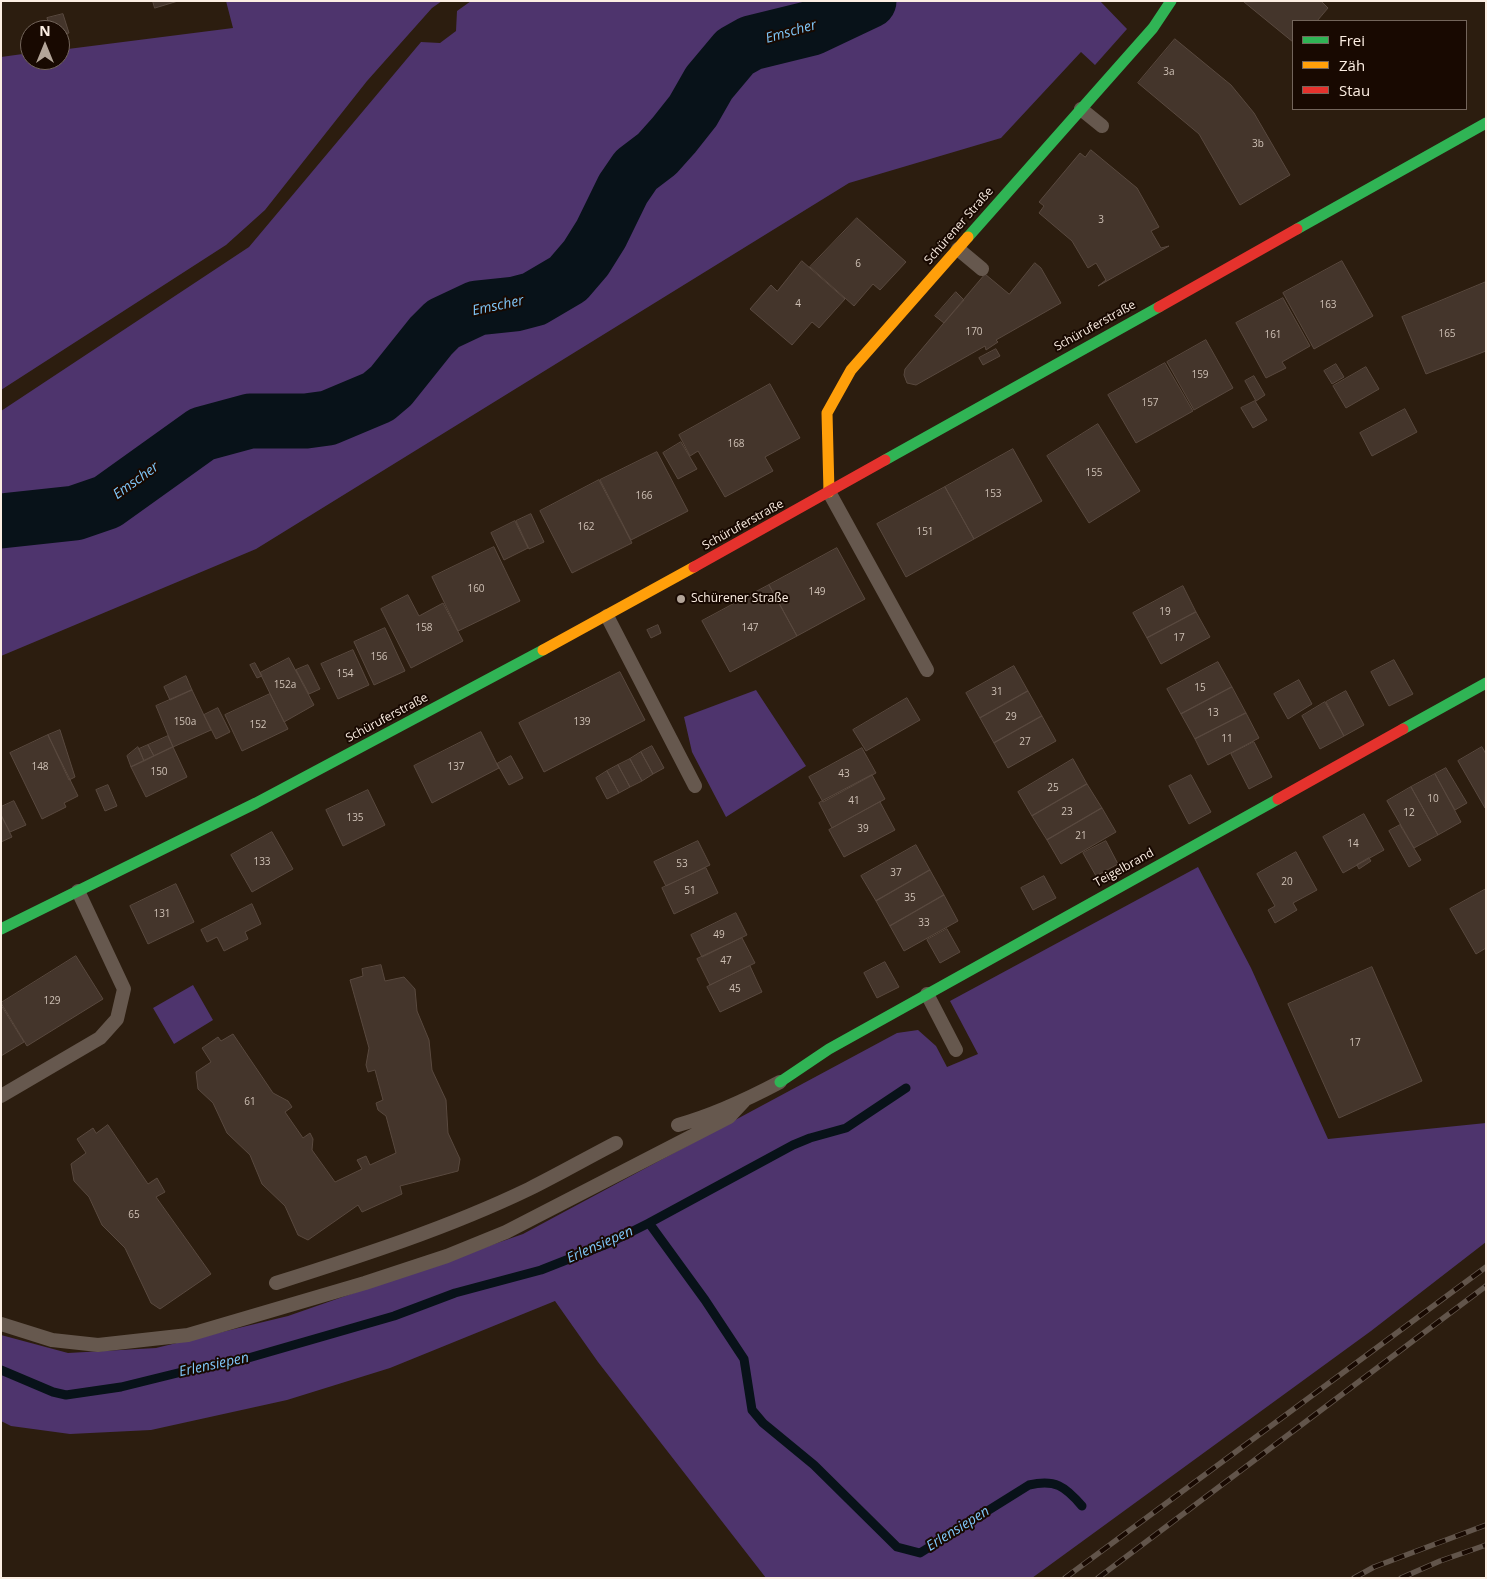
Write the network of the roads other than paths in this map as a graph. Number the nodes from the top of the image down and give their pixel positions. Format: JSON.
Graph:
{"nodes":[{"id":1,"x":1171,"y":1,"type":"edge"},
{"id":2,"x":1081,"y":109,"type":"junction"},
{"id":3,"x":1486,"y":123,"type":"edge"},
{"id":4,"x":1102,"y":126,"type":"dead end"},
{"id":5,"x":958,"y":248,"type":"junction"},
{"id":6,"x":982,"y":269,"type":"dead end"},
{"id":7,"x":829,"y":492,"type":"junction"},
{"id":8,"x":607,"y":616,"type":"junction"},
{"id":9,"x":927,"y":670,"type":"dead end"},
{"id":10,"x":1486,"y":683,"type":"edge"},
{"id":11,"x":695,"y":786,"type":"dead end"},
{"id":12,"x":78,"y":891,"type":"junction"},
{"id":13,"x":1,"y":929,"type":"edge"},
{"id":14,"x":927,"y":994,"type":"junction"},
{"id":15,"x":956,"y":1050,"type":"dead end"},
{"id":16,"x":780,"y":1082,"type":"joint"},
{"id":17,"x":1,"y":1096,"type":"edge"},
{"id":18,"x":744,"y":1101,"type":"junction"},
{"id":19,"x":678,"y":1126,"type":"dead end"},
{"id":20,"x":616,"y":1143,"type":"dead end"},
{"id":21,"x":276,"y":1282,"type":"dead end"},
{"id":22,"x":1,"y":1324,"type":"edge"}],
"edges":[{"from":1,"to":2,"type":"main road","name":"Schürener Straße"},
{"from":2,"to":4,"type":"lane"},
{"from":2,"to":5,"type":"main road","name":"Schürener Straße"},
{"from":3,"to":7,"type":"main road","name":"Schüruferstraße"},
{"from":5,"to":6,"type":"lane"},
{"from":5,"to":7,"type":"main road","name":"Schürener Straße"},
{"from":7,"to":8,"type":"main road","name":"Schüruferstraße"},
{"from":7,"to":9,"type":"lane"},
{"from":8,"to":11,"type":"lane"},
{"from":8,"to":12,"type":"main road","name":"Schüruferstraße"},
{"from":10,"to":14,"type":"main road","name":"Teigelbrand"},
{"from":12,"to":13,"type":"main road","name":"Schüruferstraße"},
{"from":12,"to":17,"type":"lane"},
{"from":14,"to":15,"type":"lane"},
{"from":14,"to":16,"type":"main road","name":"Teigelbrand"},
{"from":16,"to":18,"type":"lane"},
{"from":18,"to":19,"type":"lane"},
{"from":18,"to":22,"type":"lane"},
{"from":20,"to":21,"type":"lane"}]}
